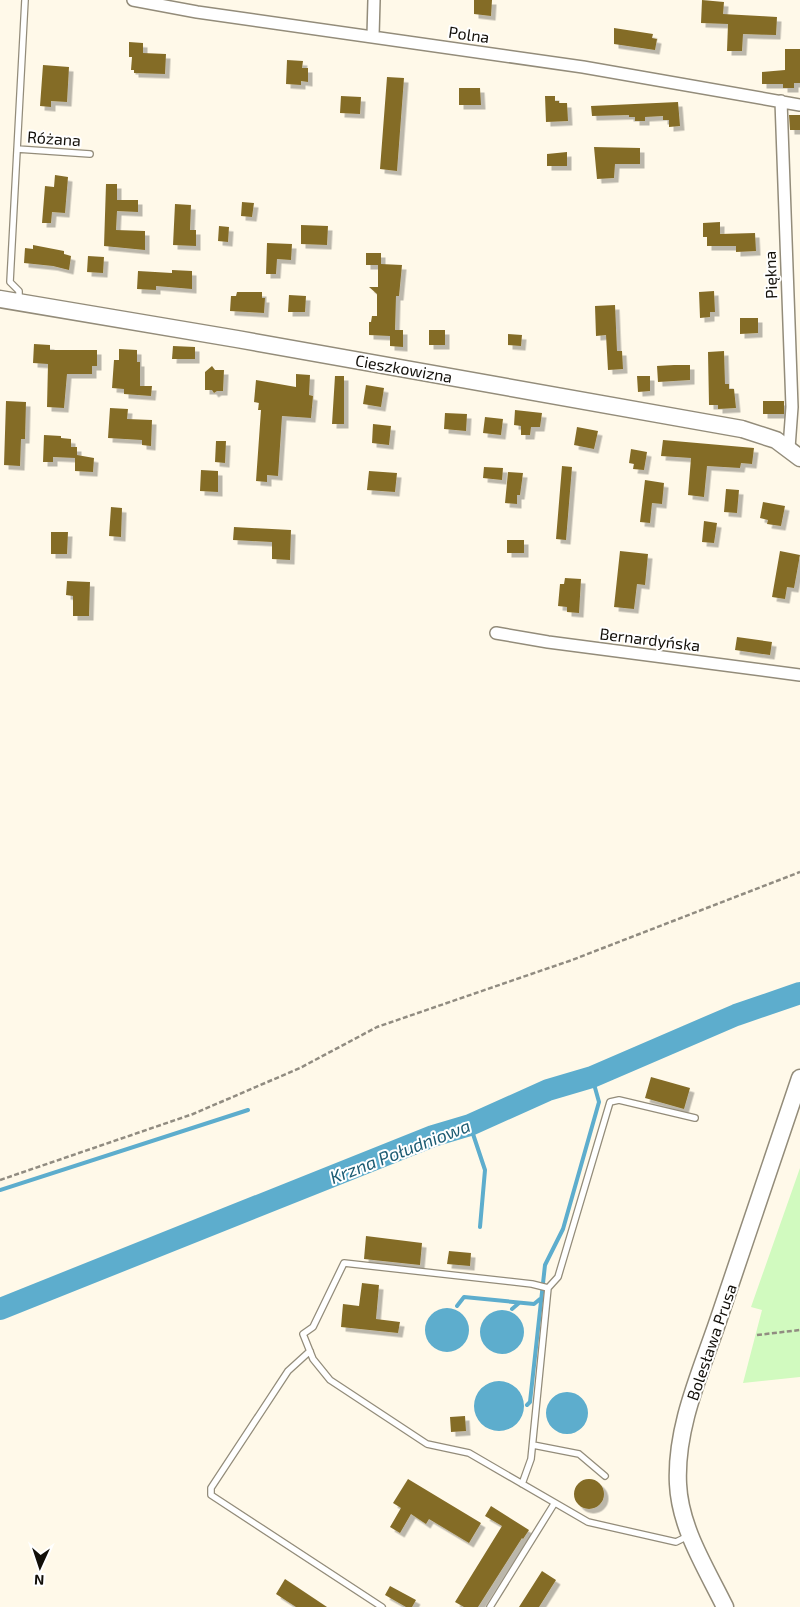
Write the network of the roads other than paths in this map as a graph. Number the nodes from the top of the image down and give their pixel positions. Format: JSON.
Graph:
{"nodes":[{"id":1,"x":25,"y":0,"type":"edge"},
{"id":2,"x":133,"y":0,"type":"edge"},
{"id":3,"x":374,"y":0,"type":"edge"},
{"id":4,"x":373,"y":36,"type":"junction"},
{"id":5,"x":781,"y":101,"type":"junction"},
{"id":6,"x":800,"y":105,"type":"edge"},
{"id":7,"x":17,"y":149,"type":"junction"},
{"id":8,"x":90,"y":154,"type":"dead end"},
{"id":9,"x":0,"y":299,"type":"edge"},
{"id":10,"x":19,"y":302,"type":"junction"},
{"id":11,"x":794,"y":453,"type":"edge"},
{"id":12,"x":496,"y":633,"type":"dead end"},
{"id":13,"x":800,"y":675,"type":"edge"},
{"id":14,"x":800,"y":1078,"type":"edge"},
{"id":15,"x":695,"y":1118,"type":"dead end"},
{"id":16,"x":548,"y":1288,"type":"junction"},
{"id":17,"x":310,"y":1351,"type":"junction"},
{"id":18,"x":533,"y":1445,"type":"junction"},
{"id":19,"x":605,"y":1476,"type":"dead end"},
{"id":20,"x":522,"y":1484,"type":"junction"},
{"id":21,"x":554,"y":1504,"type":"junction"},
{"id":22,"x":690,"y":1535,"type":"junction"},
{"id":23,"x":382,"y":1607,"type":"edge"},
{"id":24,"x":490,"y":1607,"type":"edge"},
{"id":25,"x":726,"y":1607,"type":"edge"}],
"edges":[{"from":1,"to":7,"type":"lane","name":"Różana"},
{"from":2,"to":4,"type":"street","name":"Polna"},
{"from":3,"to":4,"type":"street"},
{"from":4,"to":5,"type":"street","name":"Polna"},
{"from":5,"to":6,"type":"street","name":"Polna"},
{"from":5,"to":11,"type":"street","name":"Piękna"},
{"from":7,"to":8,"type":"lane","name":"Różana"},
{"from":7,"to":10,"type":"lane","name":"Różana"},
{"from":9,"to":10,"type":"street","name":"Cieszkowizna"},
{"from":10,"to":11,"type":"street","name":"Cieszkowizna"},
{"from":12,"to":13,"type":"street","name":"Bernardyńska"},
{"from":14,"to":22,"type":"street","name":"Bolesława Prusa"},
{"from":15,"to":16,"type":"lane"},
{"from":16,"to":17,"type":"lane"},
{"from":16,"to":18,"type":"lane"},
{"from":17,"to":20,"type":"lane"},
{"from":17,"to":23,"type":"lane"},
{"from":18,"to":19,"type":"lane"},
{"from":18,"to":20,"type":"lane"},
{"from":20,"to":21,"type":"lane"},
{"from":21,"to":22,"type":"lane"},
{"from":21,"to":24,"type":"lane"},
{"from":22,"to":25,"type":"street","name":"Bolesława Prusa"}]}
